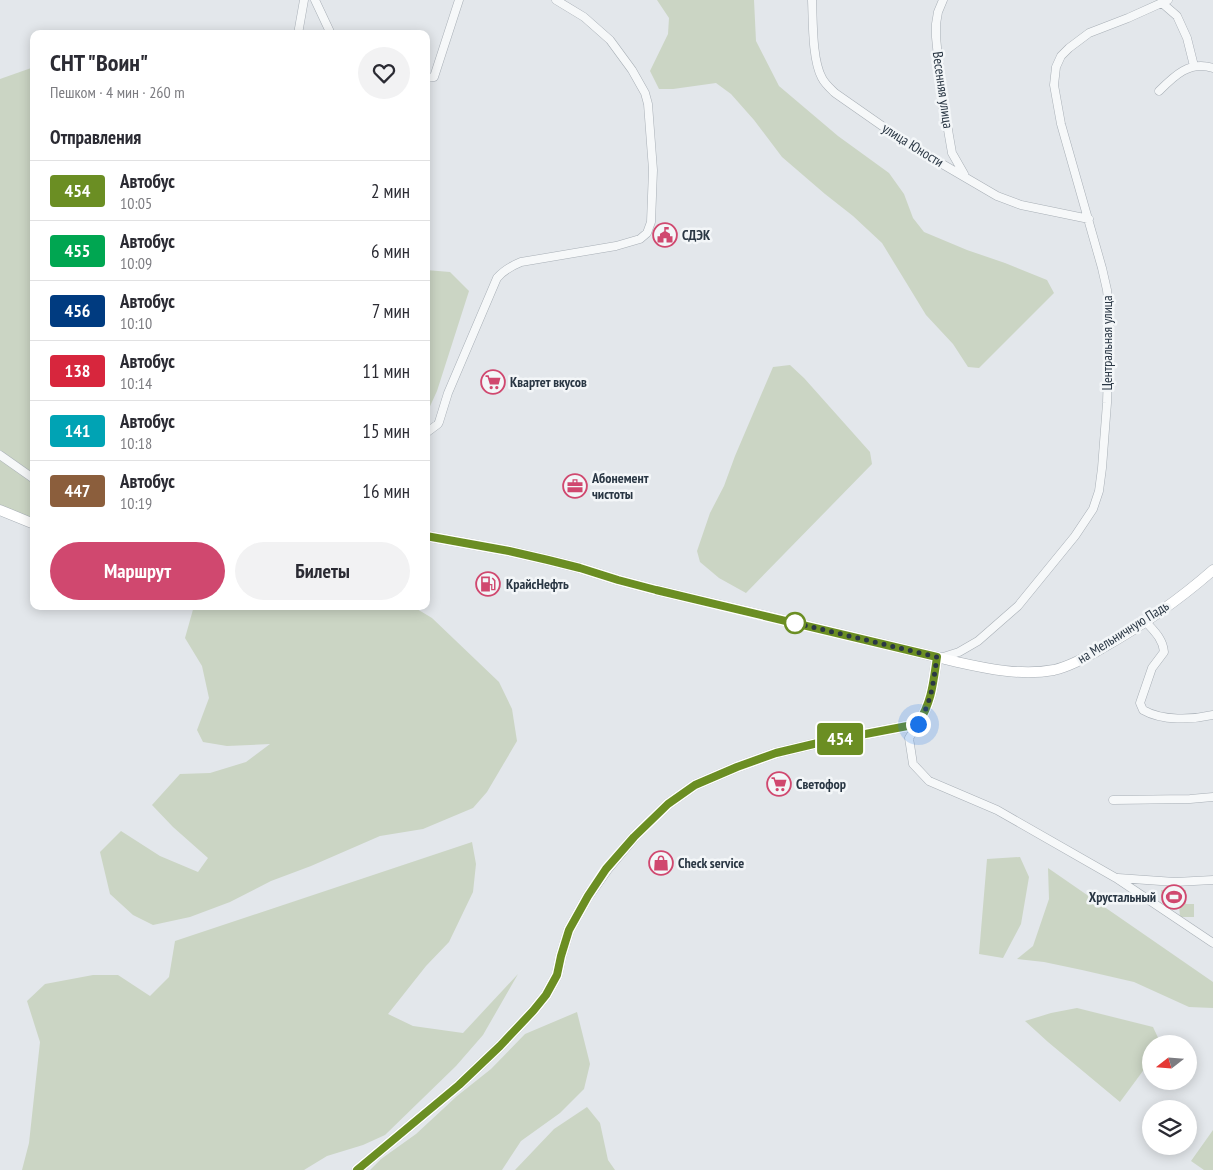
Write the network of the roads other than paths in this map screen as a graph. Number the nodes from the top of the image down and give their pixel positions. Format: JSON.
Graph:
{"nodes":[{"id":1,"x":304,"y":0,"type":"edge"},
{"id":2,"x":315,"y":0,"type":"edge"},
{"id":3,"x":459,"y":0,"type":"edge"},
{"id":4,"x":556,"y":0,"type":"edge"},
{"id":5,"x":812,"y":0,"type":"edge"},
{"id":6,"x":944,"y":0,"type":"edge"},
{"id":7,"x":1165,"y":1,"type":"edge"},
{"id":8,"x":299,"y":30,"type":"edge"},
{"id":9,"x":328,"y":30,"type":"edge"},
{"id":10,"x":1194,"y":66,"type":"junction"},
{"id":11,"x":1213,"y":68,"type":"edge"},
{"id":12,"x":430,"y":78,"type":"edge"},
{"id":13,"x":1159,"y":91,"type":"dead end"},
{"id":14,"x":966,"y":177,"type":"junction"},
{"id":15,"x":1089,"y":219,"type":"junction"},
{"id":16,"x":430,"y":430,"type":"edge"},
{"id":17,"x":0,"y":455,"type":"edge"},
{"id":18,"x":30,"y":476,"type":"edge"},
{"id":19,"x":0,"y":510,"type":"edge"},
{"id":20,"x":30,"y":522,"type":"edge"},
{"id":21,"x":430,"y":537,"type":"edge"},
{"id":22,"x":1213,"y":570,"type":"edge"},
{"id":23,"x":1146,"y":622,"type":"junction"},
{"id":24,"x":938,"y":658,"type":"junction"},
{"id":25,"x":1213,"y":715,"type":"edge"},
{"id":26,"x":918,"y":724,"type":"junction"},
{"id":27,"x":1213,"y":797,"type":"edge"},
{"id":28,"x":1113,"y":800,"type":"dead end"},
{"id":29,"x":1116,"y":878,"type":"junction"},
{"id":30,"x":1213,"y":880,"type":"edge"},
{"id":31,"x":1213,"y":942,"type":"edge"},
{"id":32,"x":357,"y":1170,"type":"edge"}],
"edges":[{"from":1,"to":8,"type":"street"},
{"from":2,"to":9,"type":"street"},
{"from":3,"to":12,"type":"street"},
{"from":4,"to":16,"type":"street"},
{"from":5,"to":14,"type":"street","name":"улица Юности"},
{"from":6,"to":14,"type":"street","name":"Весенняя улица"},
{"from":7,"to":10,"type":"street"},
{"from":7,"to":15,"type":"street","name":"Центральная улица"},
{"from":10,"to":11,"type":"street"},
{"from":10,"to":13,"type":"street"},
{"from":14,"to":15,"type":"street","name":"улица Юности"},
{"from":15,"to":24,"type":"street","name":"Центральная улица"},
{"from":17,"to":18,"type":"street"},
{"from":19,"to":20,"type":"street"},
{"from":21,"to":24,"type":"street","name":"на Мельничную Падь"},
{"from":22,"to":23,"type":"street","name":"на Мельничную Падь"},
{"from":23,"to":24,"type":"street","name":"на Мельничную Падь"},
{"from":23,"to":25,"type":"street"},
{"from":24,"to":26,"type":"street"},
{"from":26,"to":29,"type":"street"},
{"from":26,"to":32,"type":"street"},
{"from":27,"to":28,"type":"street"},
{"from":29,"to":30,"type":"street"},
{"from":29,"to":31,"type":"street"}]}
